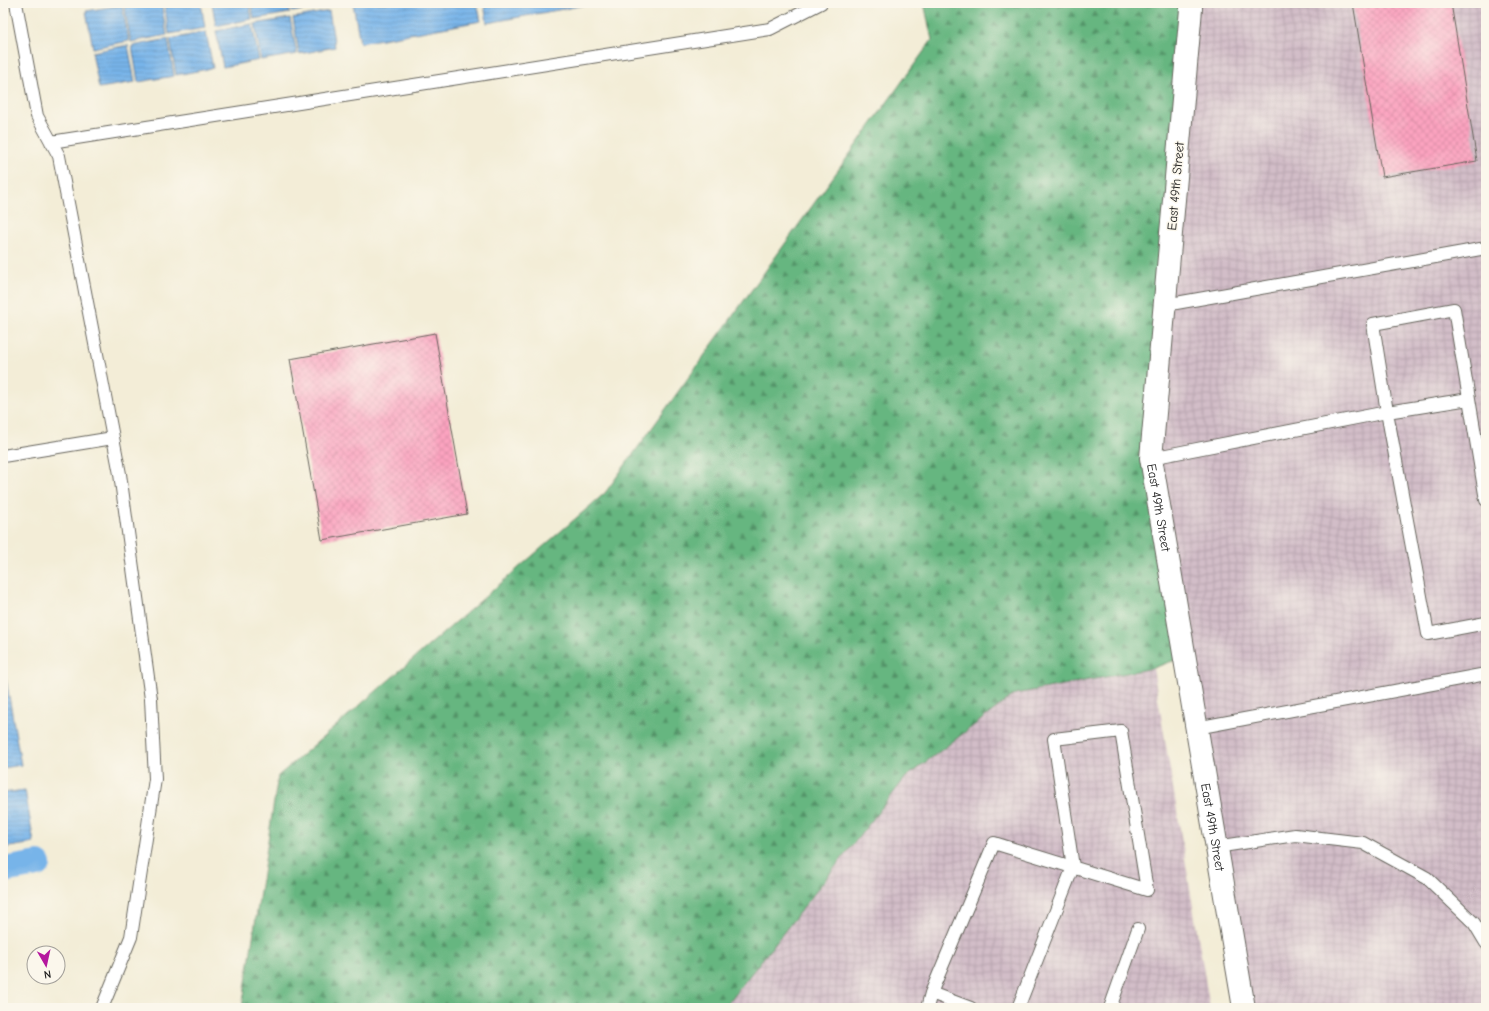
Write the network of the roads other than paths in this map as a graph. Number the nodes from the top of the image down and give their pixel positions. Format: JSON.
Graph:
{"nodes":[{"id":1,"x":16,"y":3,"type":"edge"},
{"id":2,"x":821,"y":3,"type":"edge"},
{"id":3,"x":1190,"y":3,"type":"edge"},
{"id":4,"x":51,"y":142,"type":"junction"},
{"id":5,"x":1486,"y":248,"type":"edge"},
{"id":6,"x":1165,"y":305,"type":"junction"},
{"id":7,"x":1469,"y":399,"type":"junction"},
{"id":8,"x":1388,"y":412,"type":"junction"},
{"id":9,"x":113,"y":438,"type":"junction"},
{"id":10,"x":3,"y":456,"type":"edge"},
{"id":11,"x":1151,"y":458,"type":"junction"},
{"id":12,"x":1486,"y":500,"type":"edge"},
{"id":13,"x":1486,"y":623,"type":"edge"},
{"id":14,"x":1486,"y":674,"type":"edge"},
{"id":15,"x":1196,"y":728,"type":"junction"},
{"id":16,"x":1216,"y":847,"type":"junction"},
{"id":17,"x":1073,"y":867,"type":"junction"},
{"id":18,"x":1138,"y":929,"type":"dead end"},
{"id":19,"x":1486,"y":944,"type":"edge"},
{"id":20,"x":931,"y":994,"type":"junction"},
{"id":21,"x":102,"y":1008,"type":"edge"},
{"id":22,"x":927,"y":1008,"type":"edge"},
{"id":23,"x":971,"y":1008,"type":"edge"},
{"id":24,"x":1018,"y":1008,"type":"edge"},
{"id":25,"x":1110,"y":1008,"type":"edge"},
{"id":26,"x":1244,"y":1008,"type":"edge"}],
"edges":[{"from":1,"to":4,"type":"lane"},
{"from":2,"to":4,"type":"lane"},
{"from":3,"to":6,"type":"street","name":"East 49th Street"},
{"from":4,"to":9,"type":"lane"},
{"from":5,"to":6,"type":"lane"},
{"from":6,"to":11,"type":"street","name":"East 49th Street"},
{"from":7,"to":8,"type":"lane"},
{"from":7,"to":8,"type":"lane"},
{"from":7,"to":12,"type":"lane"},
{"from":8,"to":11,"type":"lane"},
{"from":8,"to":13,"type":"lane"},
{"from":9,"to":10,"type":"lane"},
{"from":9,"to":21,"type":"lane"},
{"from":11,"to":15,"type":"street","name":"East 49th Street"},
{"from":14,"to":15,"type":"lane"},
{"from":15,"to":16,"type":"street","name":"East 49th Street"},
{"from":16,"to":19,"type":"lane"},
{"from":16,"to":26,"type":"street","name":"East 49th Street"},
{"from":17,"to":17,"type":"lane"},
{"from":17,"to":20,"type":"lane"},
{"from":17,"to":24,"type":"lane"},
{"from":18,"to":25,"type":"lane"},
{"from":20,"to":22,"type":"lane"},
{"from":20,"to":23,"type":"lane"}]}
